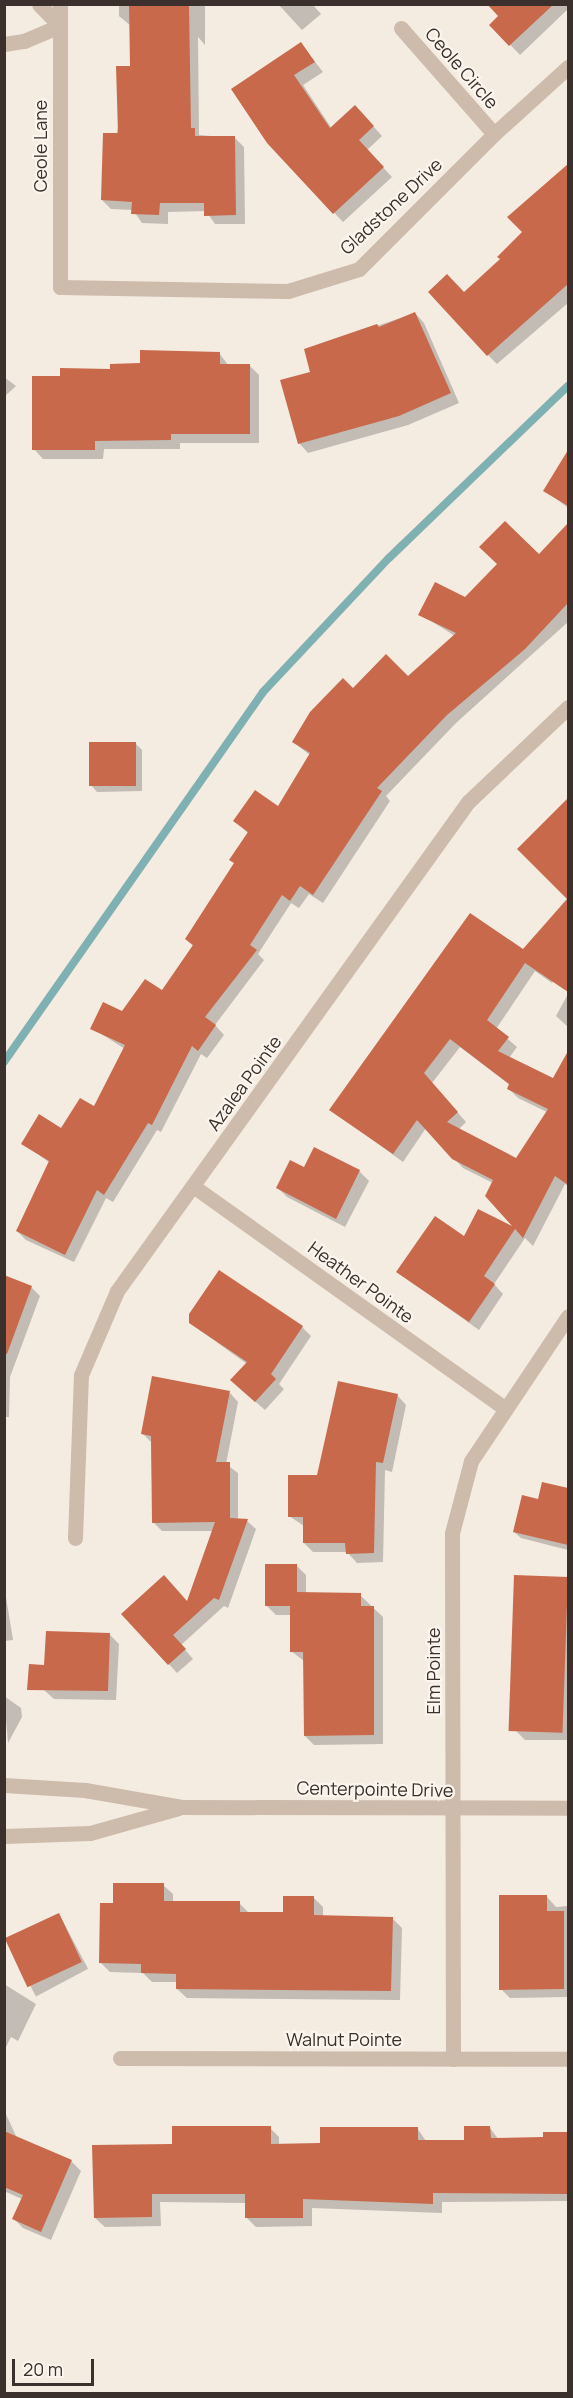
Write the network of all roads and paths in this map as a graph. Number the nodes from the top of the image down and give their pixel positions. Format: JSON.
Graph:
{"nodes":[{"id":1,"x":39,"y":4,"type":"edge"},
{"id":2,"x":60,"y":4,"type":"edge"},
{"id":3,"x":60,"y":26,"type":"junction"},
{"id":4,"x":401,"y":28,"type":"dead end"},
{"id":5,"x":4,"y":44,"type":"edge"},
{"id":6,"x":568,"y":68,"type":"edge"},
{"id":7,"x":494,"y":134,"type":"junction"},
{"id":8,"x":60,"y":287,"type":"joint"},
{"id":9,"x":568,"y":707,"type":"edge"},
{"id":10,"x":193,"y":1186,"type":"junction"},
{"id":11,"x":568,"y":1316,"type":"edge"},
{"id":12,"x":506,"y":1409,"type":"junction"},
{"id":13,"x":75,"y":1538,"type":"dead end"},
{"id":14,"x":4,"y":1785,"type":"edge"},
{"id":15,"x":182,"y":1807,"type":"junction"},
{"id":16,"x":568,"y":1808,"type":"edge"},
{"id":17,"x":453,"y":1810,"type":"junction"},
{"id":18,"x":4,"y":1836,"type":"edge"},
{"id":19,"x":120,"y":2058,"type":"dead end"},
{"id":20,"x":453,"y":2059,"type":"junction"},
{"id":21,"x":568,"y":2059,"type":"edge"}],
"edges":[{"from":1,"to":3,"type":"street"},
{"from":2,"to":3,"type":"street","name":"Ceole Lane"},
{"from":3,"to":5,"type":"street"},
{"from":3,"to":8,"type":"street","name":"Ceole Lane"},
{"from":4,"to":7,"type":"street","name":"Ceole Circle"},
{"from":6,"to":7,"type":"street","name":"Gladstone Drive"},
{"from":7,"to":8,"type":"street","name":"Gladstone Drive"},
{"from":9,"to":10,"type":"street","name":"Azalea Pointe"},
{"from":10,"to":12,"type":"street","name":"Heather Pointe"},
{"from":10,"to":13,"type":"street","name":"Azalea Pointe"},
{"from":11,"to":12,"type":"street","name":"Elm Pointe"},
{"from":12,"to":17,"type":"street","name":"Elm Pointe"},
{"from":14,"to":15,"type":"street","name":"Centerpointe Drive"},
{"from":15,"to":17,"type":"street","name":"Centerpointe Drive"},
{"from":15,"to":18,"type":"street","name":"Centerpointe Drive"},
{"from":16,"to":17,"type":"street","name":"Centerpointe Drive"},
{"from":17,"to":20,"type":"street","name":"Elm Pointe"},
{"from":19,"to":20,"type":"street","name":"Walnut Pointe"},
{"from":20,"to":21,"type":"street","name":"Walnut Pointe"}]}
